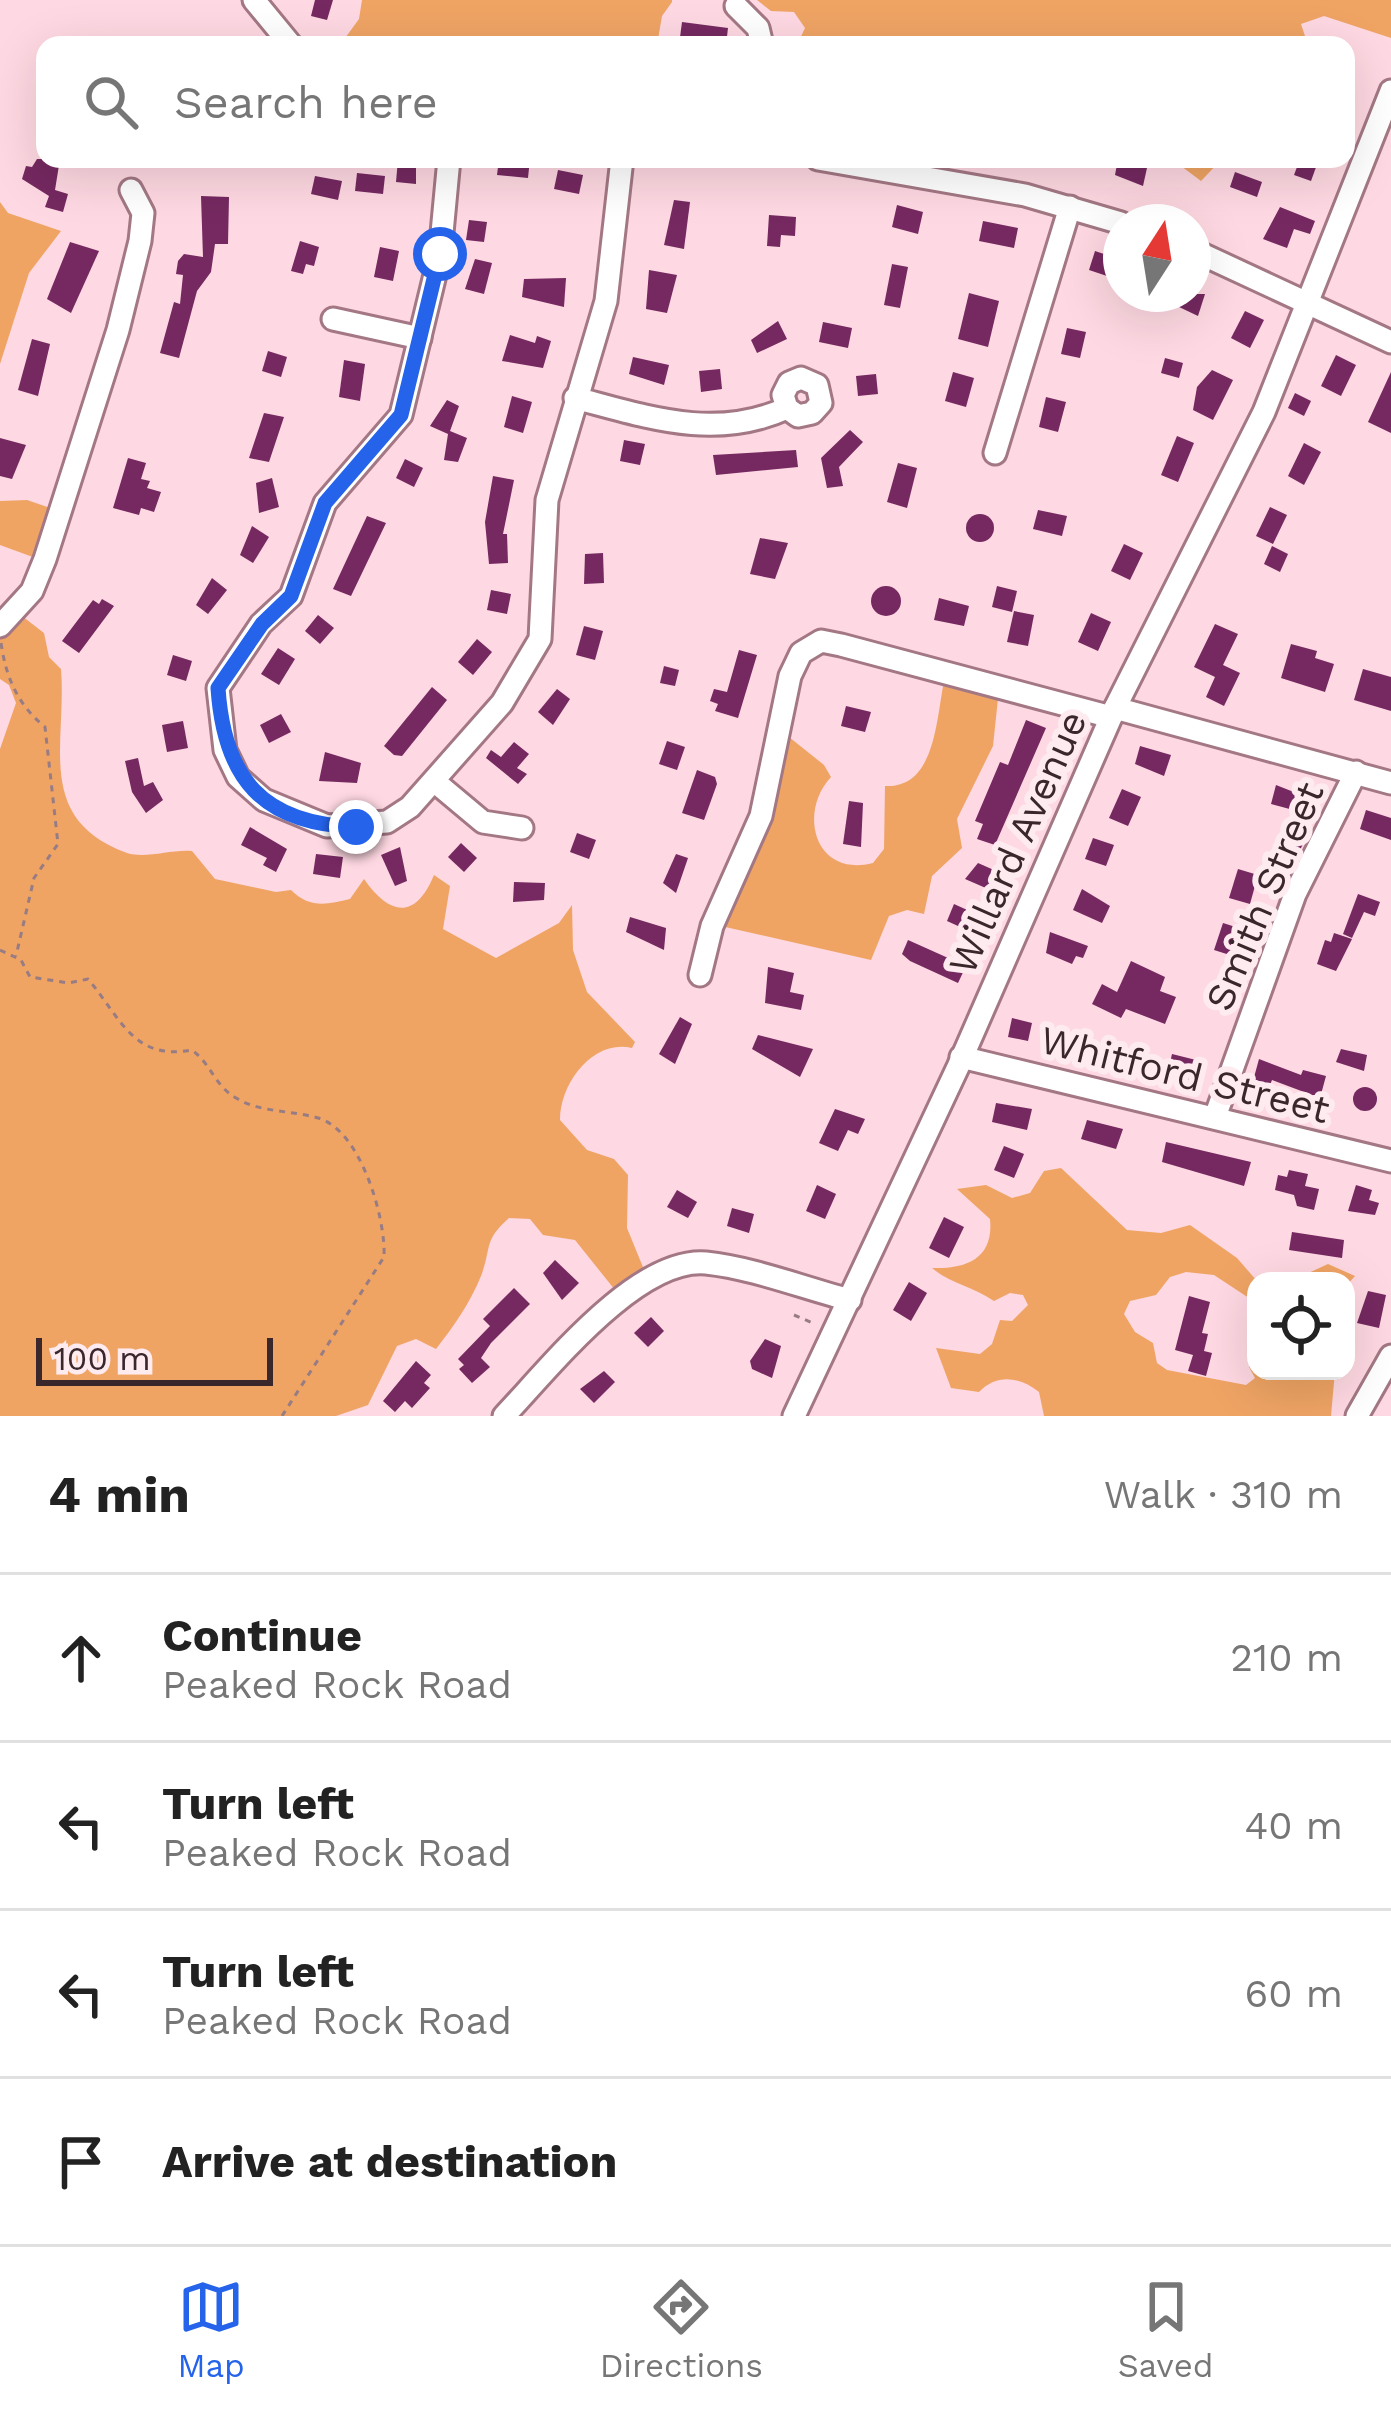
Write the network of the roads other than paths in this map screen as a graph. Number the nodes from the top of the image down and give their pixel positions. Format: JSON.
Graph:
{"nodes":[{"id":1,"x":254,"y":0,"type":"edge"},
{"id":2,"x":736,"y":6,"type":"dead end"},
{"id":3,"x":284,"y":36,"type":"edge"},
{"id":4,"x":760,"y":36,"type":"edge"},
{"id":5,"x":1391,"y":91,"type":"edge"},
{"id":6,"x":448,"y":168,"type":"edge"},
{"id":7,"x":621,"y":168,"type":"edge"},
{"id":8,"x":864,"y":168,"type":"edge"},
{"id":9,"x":131,"y":190,"type":"dead end"},
{"id":10,"x":1070,"y":208,"type":"junction"},
{"id":11,"x":1103,"y":218,"type":"edge"},
{"id":12,"x":1211,"y":258,"type":"edge"},
{"id":13,"x":1311,"y":300,"type":"junction"},
{"id":14,"x":333,"y":319,"type":"dead end"},
{"id":15,"x":420,"y":338,"type":"junction"},
{"id":16,"x":1391,"y":341,"type":"edge"},
{"id":17,"x":575,"y":398,"type":"junction"},
{"id":18,"x":787,"y":408,"type":"dead end"},
{"id":19,"x":995,"y":453,"type":"dead end"},
{"id":20,"x":0,"y":626,"type":"edge"},
{"id":21,"x":1113,"y":712,"type":"junction"},
{"id":22,"x":1356,"y":772,"type":"junction"},
{"id":23,"x":434,"y":781,"type":"junction"},
{"id":24,"x":1391,"y":783,"type":"edge"},
{"id":25,"x":522,"y":828,"type":"dead end"},
{"id":26,"x":700,"y":975,"type":"dead end"},
{"id":27,"x":961,"y":1057,"type":"junction"},
{"id":28,"x":1215,"y":1117,"type":"junction"},
{"id":29,"x":1391,"y":1161,"type":"edge"},
{"id":30,"x":850,"y":1300,"type":"junction"},
{"id":31,"x":1391,"y":1356,"type":"edge"},
{"id":32,"x":504,"y":1416,"type":"edge"},
{"id":33,"x":794,"y":1416,"type":"edge"},
{"id":34,"x":1357,"y":1416,"type":"edge"}],
"edges":[{"from":1,"to":3,"type":"street"},
{"from":2,"to":4,"type":"street"},
{"from":5,"to":13,"type":"street","name":"Willard Avenue"},
{"from":6,"to":15,"type":"street"},
{"from":7,"to":17,"type":"street"},
{"from":8,"to":10,"type":"street"},
{"from":9,"to":20,"type":"street"},
{"from":10,"to":11,"type":"street"},
{"from":10,"to":19,"type":"street"},
{"from":12,"to":13,"type":"street"},
{"from":13,"to":16,"type":"street"},
{"from":13,"to":21,"type":"street","name":"Willard Avenue"},
{"from":14,"to":15,"type":"street"},
{"from":15,"to":23,"type":"street"},
{"from":17,"to":18,"type":"street"},
{"from":17,"to":23,"type":"street"},
{"from":21,"to":22,"type":"street"},
{"from":21,"to":26,"type":"street"},
{"from":21,"to":27,"type":"street","name":"Willard Avenue"},
{"from":22,"to":24,"type":"street"},
{"from":22,"to":28,"type":"street","name":"Smith Street"},
{"from":23,"to":25,"type":"street"},
{"from":27,"to":28,"type":"street","name":"Whitford Street"},
{"from":27,"to":30,"type":"street","name":"Willard Avenue"},
{"from":28,"to":29,"type":"street","name":"Whitford Street"},
{"from":30,"to":32,"type":"street"},
{"from":30,"to":33,"type":"street","name":"Willard Avenue"},
{"from":31,"to":34,"type":"street"}]}
